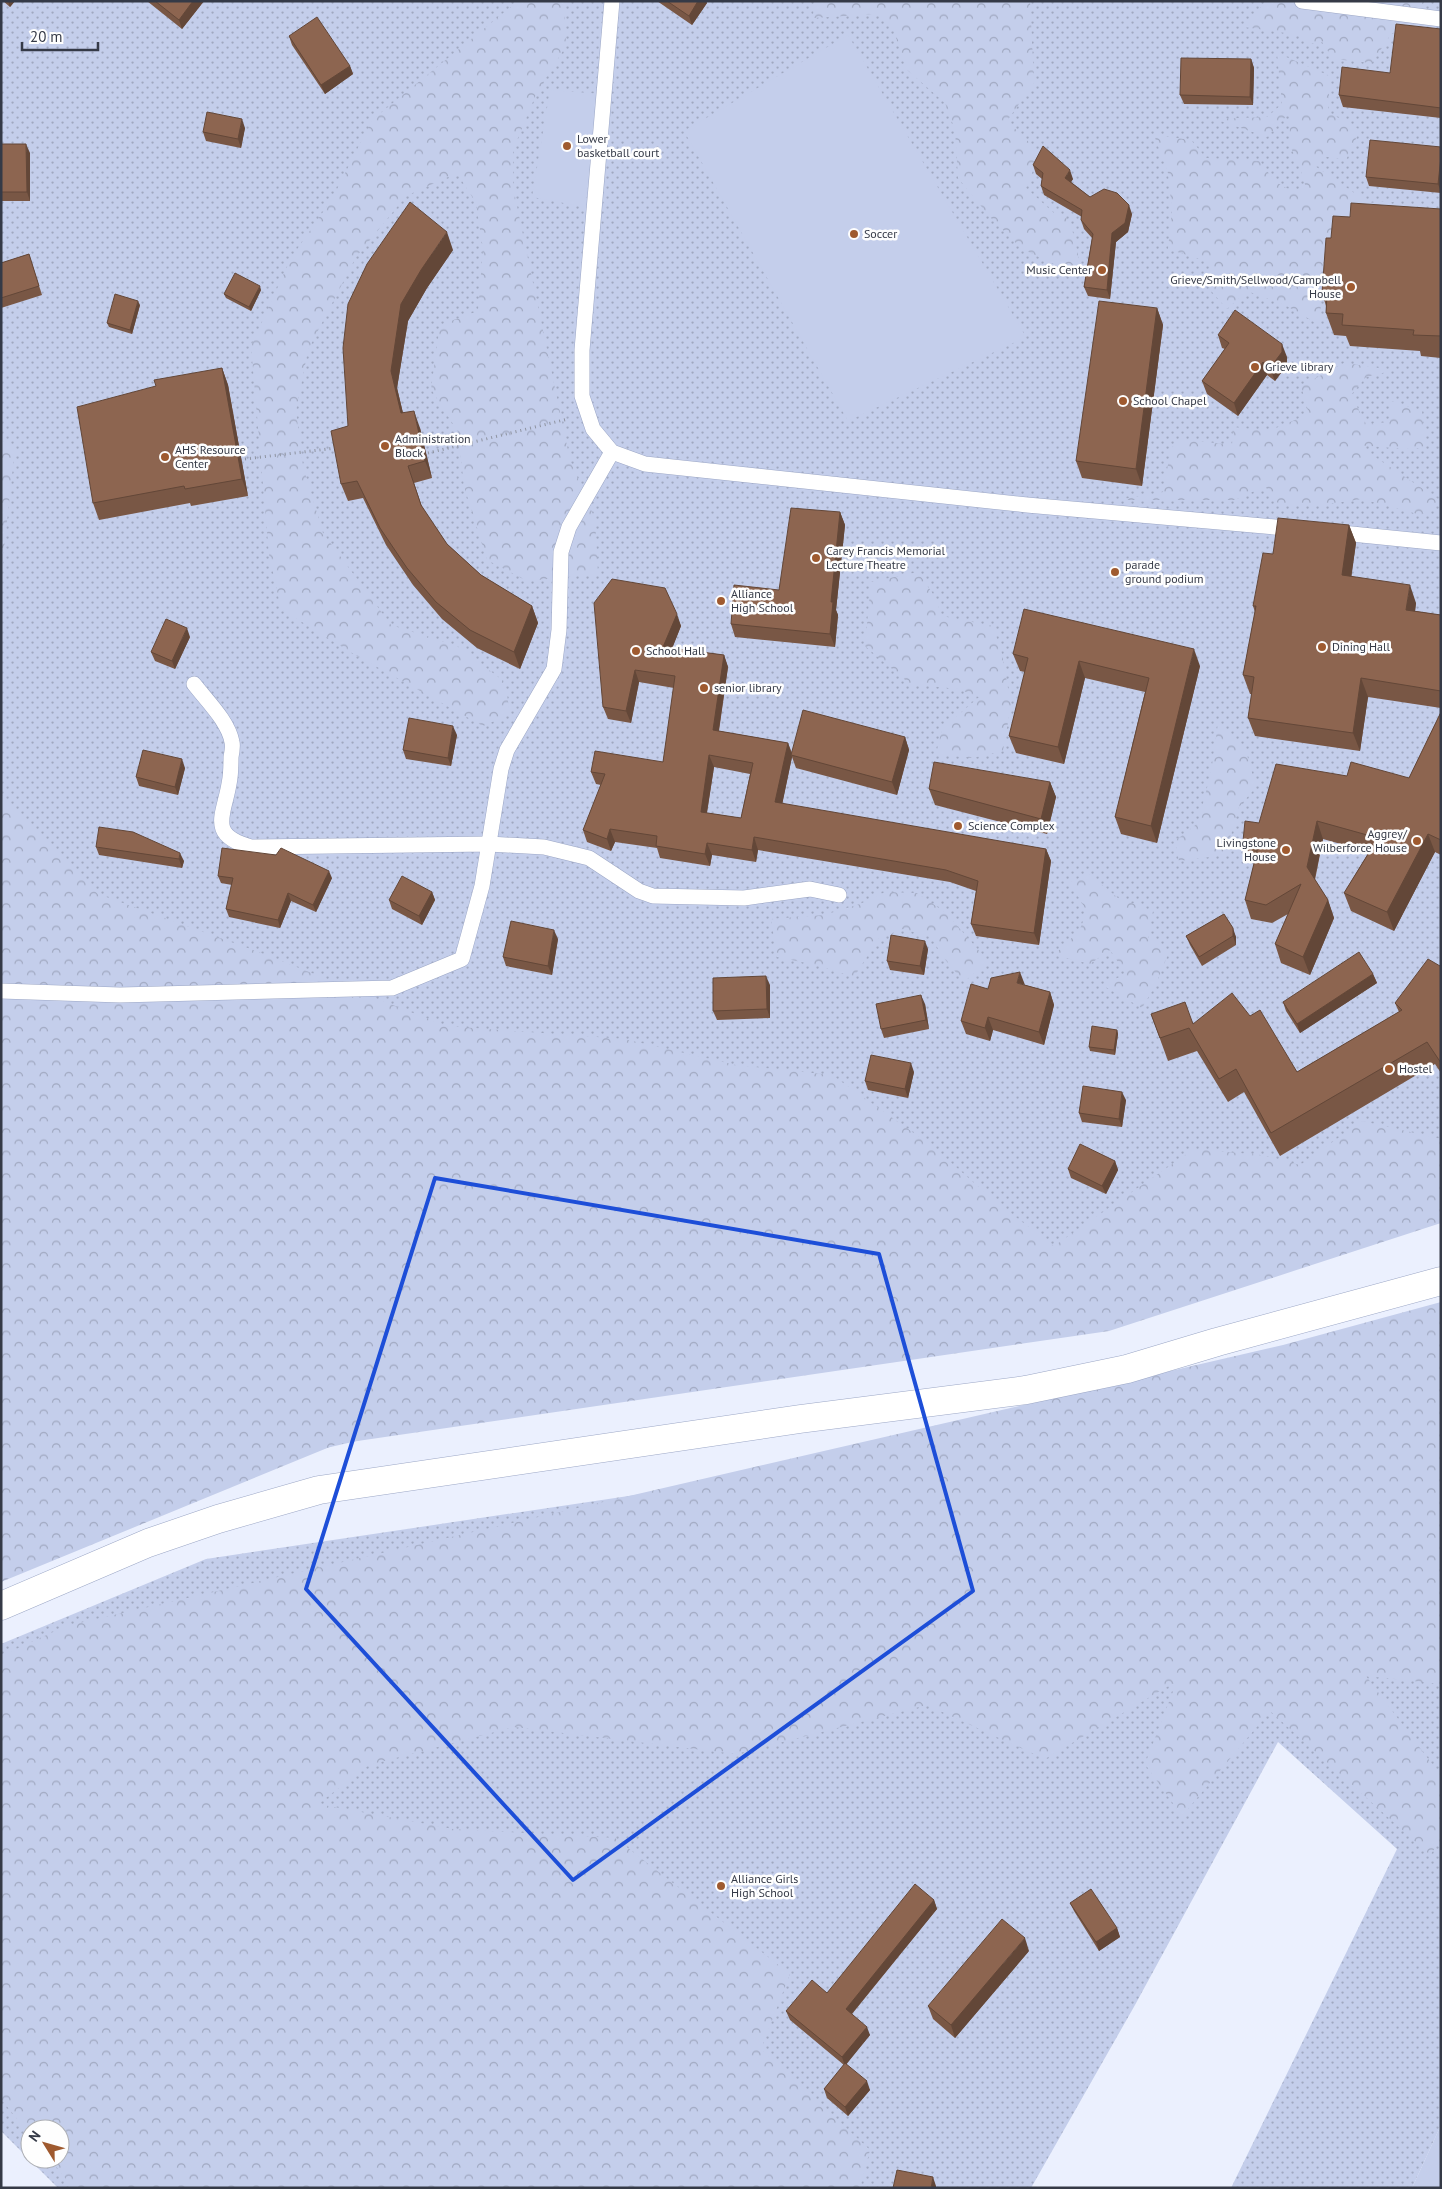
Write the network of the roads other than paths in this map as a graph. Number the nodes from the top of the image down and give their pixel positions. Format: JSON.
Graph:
{"nodes":[{"id":1,"x":612,"y":1,"type":"edge"},
{"id":2,"x":1302,"y":1,"type":"edge"},
{"id":3,"x":1441,"y":19,"type":"edge"},
{"id":4,"x":612,"y":452,"type":"junction"},
{"id":5,"x":1441,"y":544,"type":"edge"},
{"id":6,"x":194,"y":684,"type":"dead end"},
{"id":7,"x":489,"y":844,"type":"junction"},
{"id":8,"x":839,"y":895,"type":"dead end"},
{"id":9,"x":1,"y":990,"type":"edge"},
{"id":10,"x":1441,"y":1281,"type":"edge"},
{"id":11,"x":1,"y":1606,"type":"edge"}],
"edges":[{"from":1,"to":4,"type":"lane"},
{"from":2,"to":3,"type":"lane"},
{"from":4,"to":5,"type":"lane"},
{"from":4,"to":7,"type":"lane"},
{"from":6,"to":7,"type":"lane"},
{"from":7,"to":8,"type":"lane"},
{"from":7,"to":9,"type":"lane"},
{"from":10,"to":11,"type":"street"}]}
